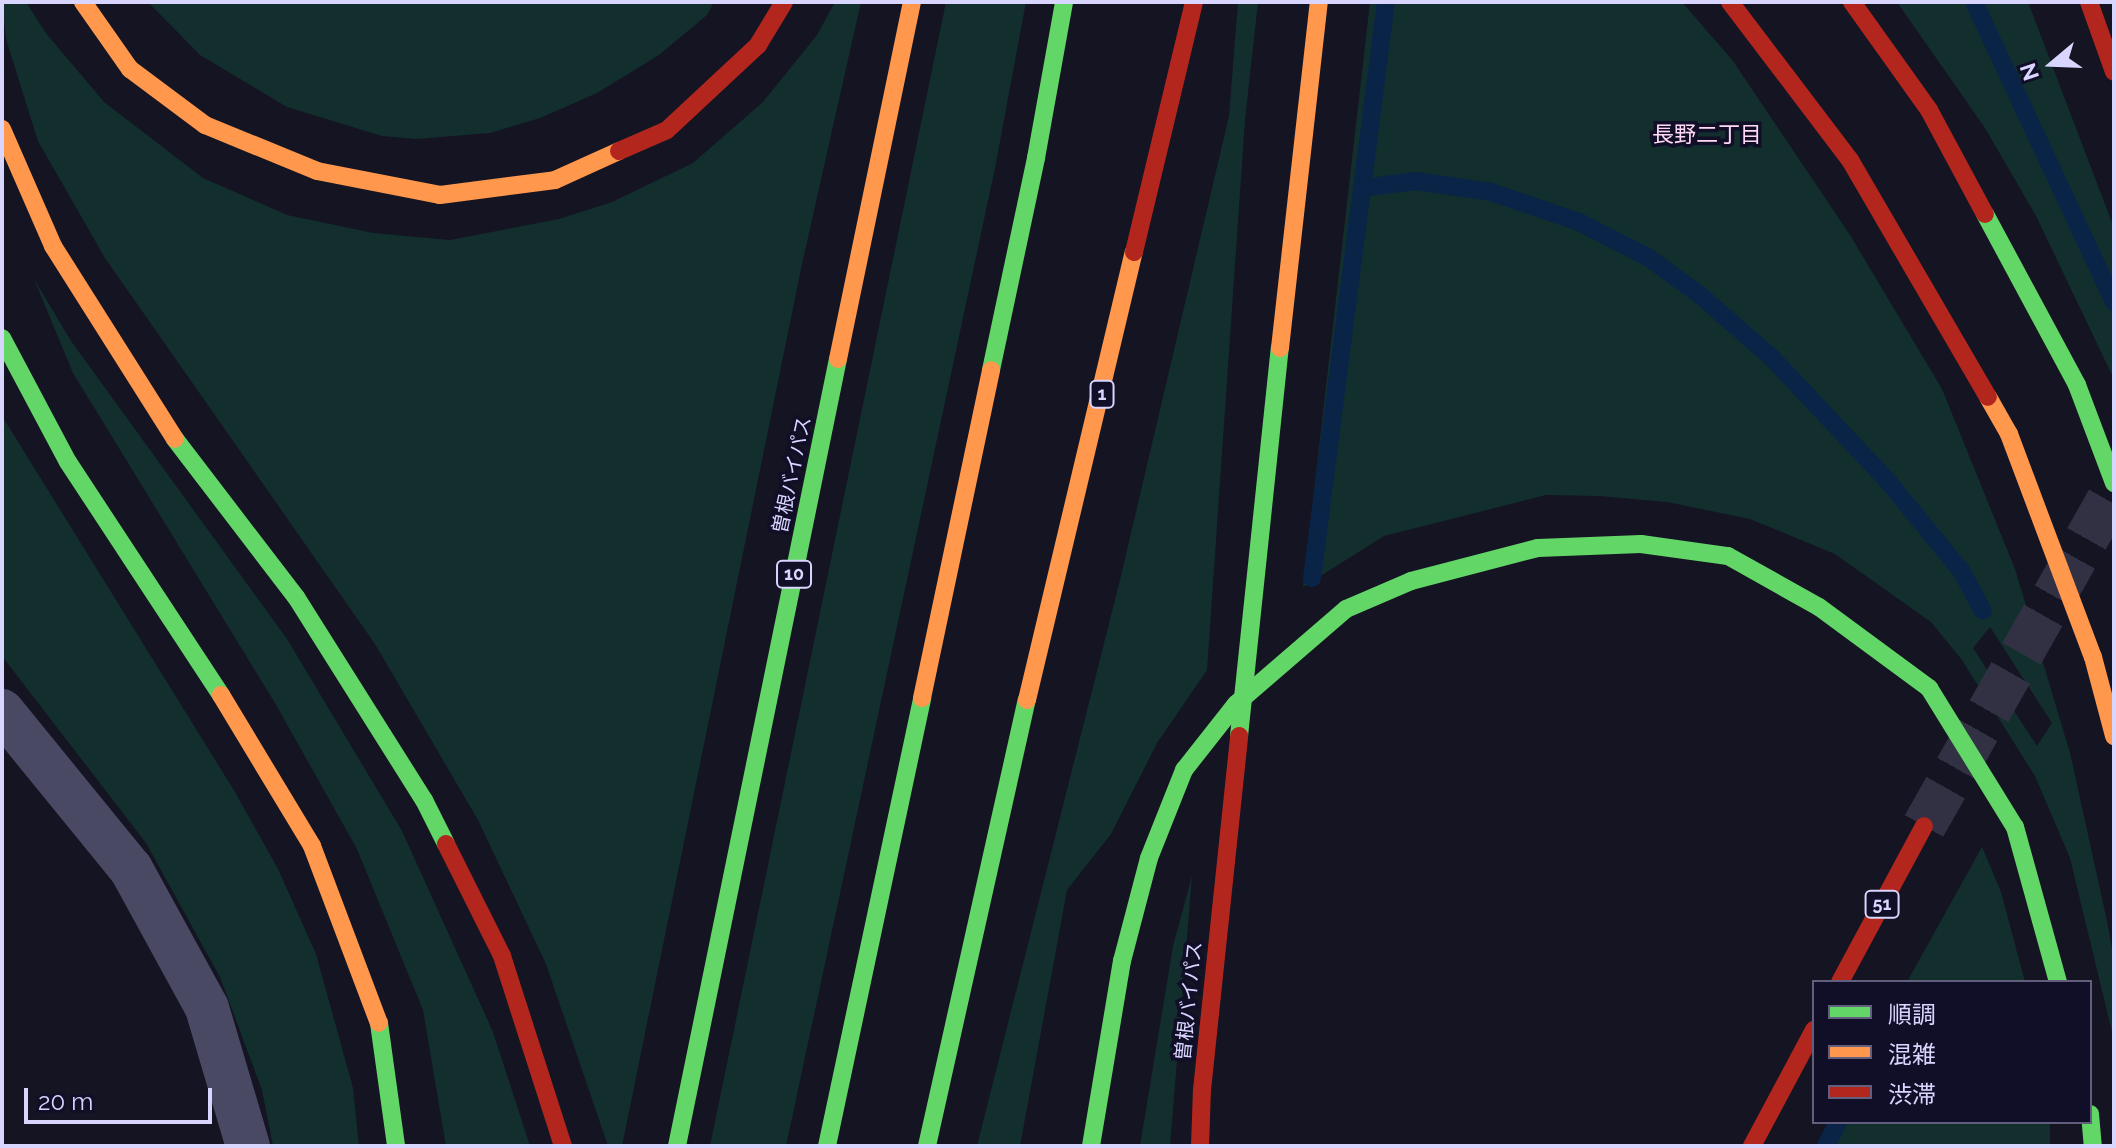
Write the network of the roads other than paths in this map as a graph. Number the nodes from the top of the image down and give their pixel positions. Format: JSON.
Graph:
{"nodes":[{"id":1,"x":83,"y":2,"type":"edge"},
{"id":2,"x":784,"y":2,"type":"edge"},
{"id":3,"x":912,"y":2,"type":"edge"},
{"id":4,"x":1064,"y":2,"type":"edge"},
{"id":5,"x":1194,"y":2,"type":"edge"},
{"id":6,"x":1319,"y":2,"type":"edge"},
{"id":7,"x":1730,"y":2,"type":"edge"},
{"id":8,"x":1852,"y":2,"type":"edge"},
{"id":9,"x":2089,"y":2,"type":"edge"},
{"id":10,"x":2114,"y":72,"type":"edge"},
{"id":11,"x":2,"y":129,"type":"edge"},
{"id":12,"x":2,"y":338,"type":"edge"},
{"id":13,"x":2114,"y":483,"type":"edge"},
{"id":14,"x":2,"y":711,"type":"edge"},
{"id":15,"x":2114,"y":736,"type":"edge"},
{"id":16,"x":1924,"y":826,"type":"tunnel mouth"},
{"id":17,"x":1841,"y":980,"type":"edge"},
{"id":18,"x":2057,"y":980,"type":"edge"},
{"id":19,"x":1812,"y":1034,"type":"edge"},
{"id":20,"x":2091,"y":1124,"type":"edge"},
{"id":21,"x":563,"y":1143,"type":"edge"},
{"id":22,"x":248,"y":1146,"type":"edge"},
{"id":23,"x":396,"y":1146,"type":"edge"},
{"id":24,"x":677,"y":1146,"type":"edge"},
{"id":25,"x":827,"y":1146,"type":"edge"},
{"id":26,"x":927,"y":1146,"type":"edge"},
{"id":27,"x":1091,"y":1146,"type":"edge"},
{"id":28,"x":1200,"y":1146,"type":"edge"},
{"id":29,"x":1752,"y":1146,"type":"edge"},
{"id":30,"x":2093,"y":1146,"type":"edge"}],
"edges":[{"from":1,"to":2,"type":"main road"},
{"from":3,"to":24,"type":"main road","name":"曽根バイパス","number":"10"},
{"from":4,"to":25,"type":"main road"},
{"from":5,"to":26,"type":"main road","number":"1"},
{"from":6,"to":28,"type":"main road","name":"曽根バイパス"},
{"from":7,"to":15,"type":"main road"},
{"from":8,"to":13,"type":"main road"},
{"from":9,"to":10,"type":"main road"},
{"from":11,"to":21,"type":"main road"},
{"from":12,"to":23,"type":"main road"},
{"from":14,"to":22,"type":"street"},
{"from":16,"to":17,"type":"main road","number":"51"},
{"from":18,"to":27,"type":"main road","bridge":true},
{"from":19,"to":29,"type":"main road"},
{"from":20,"to":30,"type":"main road"}]}
